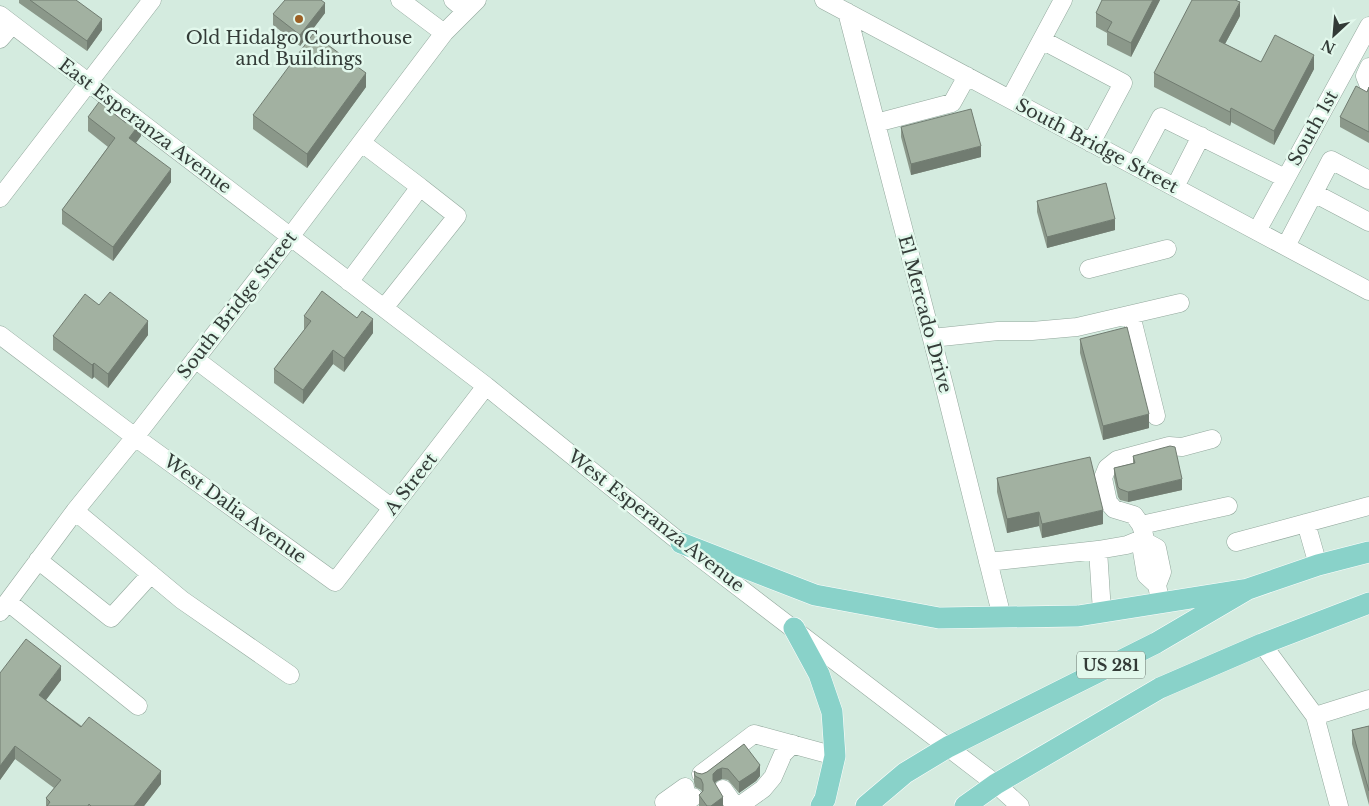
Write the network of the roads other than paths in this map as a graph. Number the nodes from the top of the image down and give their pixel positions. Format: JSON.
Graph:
{"nodes":[{"id":1,"x":152,"y":0,"type":"edge"},
{"id":2,"x":400,"y":0,"type":"edge"},
{"id":3,"x":824,"y":0,"type":"edge"},
{"id":4,"x":1063,"y":0,"type":"edge"},
{"id":5,"x":466,"y":4,"type":"edge"},
{"id":6,"x":847,"y":12,"type":"junction"},
{"id":7,"x":6,"y":20,"type":"edge"},
{"id":8,"x":1369,"y":26,"type":"edge"},
{"id":9,"x":444,"y":34,"type":"junction"},
{"id":10,"x":0,"y":38,"type":"edge"},
{"id":11,"x":1042,"y":40,"type":"junction"},
{"id":12,"x":1369,"y":67,"type":"edge"},
{"id":13,"x":967,"y":76,"type":"junction"},
{"id":14,"x":88,"y":83,"type":"junction"},
{"id":15,"x":1369,"y":86,"type":"edge"},
{"id":16,"x":1010,"y":99,"type":"junction"},
{"id":17,"x":876,"y":123,"type":"junction"},
{"id":18,"x":1201,"y":136,"type":"junction"},
{"id":19,"x":362,"y":143,"type":"junction"},
{"id":20,"x":1091,"y":143,"type":"junction"},
{"id":21,"x":1135,"y":166,"type":"junction"},
{"id":22,"x":1285,"y":178,"type":"junction"},
{"id":23,"x":1369,"y":180,"type":"edge"},
{"id":24,"x":420,"y":186,"type":"junction"},
{"id":25,"x":1175,"y":187,"type":"junction"},
{"id":26,"x":1314,"y":193,"type":"junction"},
{"id":27,"x":0,"y":198,"type":"edge"},
{"id":28,"x":1369,"y":222,"type":"edge"},
{"id":29,"x":1257,"y":231,"type":"junction"},
{"id":30,"x":290,"y":237,"type":"junction"},
{"id":31,"x":1286,"y":246,"type":"junction"},
{"id":32,"x":1167,"y":250,"type":"dead end"},
{"id":33,"x":1089,"y":269,"type":"dead end"},
{"id":34,"x":349,"y":282,"type":"junction"},
{"id":35,"x":1369,"y":291,"type":"edge"},
{"id":36,"x":1180,"y":303,"type":"dead end"},
{"id":37,"x":384,"y":308,"type":"junction"},
{"id":38,"x":1130,"y":314,"type":"junction"},
{"id":39,"x":0,"y":335,"type":"edge"},
{"id":40,"x":932,"y":338,"type":"junction"},
{"id":41,"x":195,"y":359,"type":"junction"},
{"id":42,"x":486,"y":386,"type":"junction"},
{"id":43,"x":1156,"y":416,"type":"dead end"},
{"id":44,"x":135,"y":436,"type":"junction"},
{"id":45,"x":1212,"y":439,"type":"dead end"},
{"id":46,"x":1228,"y":506,"type":"dead end"},
{"id":47,"x":1369,"y":506,"type":"edge"},
{"id":48,"x":392,"y":508,"type":"junction"},
{"id":49,"x":75,"y":511,"type":"junction"},
{"id":50,"x":1306,"y":523,"type":"junction"},
{"id":51,"x":1139,"y":525,"type":"junction"},
{"id":52,"x":1236,"y":542,"type":"dead end"},
{"id":53,"x":681,"y":543,"type":"junction"},
{"id":54,"x":1098,"y":550,"type":"junction"},
{"id":55,"x":1369,"y":552,"type":"edge"},
{"id":56,"x":38,"y":560,"type":"junction"},
{"id":57,"x":988,"y":562,"type":"junction"},
{"id":58,"x":1318,"y":565,"type":"junction"},
{"id":59,"x":151,"y":574,"type":"junction"},
{"id":60,"x":335,"y":582,"type":"joint"},
{"id":61,"x":1248,"y":589,"type":"junction"},
{"id":62,"x":1159,"y":594,"type":"junction"},
{"id":63,"x":1369,"y":603,"type":"edge"},
{"id":64,"x":4,"y":607,"type":"edge"},
{"id":65,"x":1102,"y":612,"type":"junction"},
{"id":66,"x":1002,"y":617,"type":"junction"},
{"id":67,"x":794,"y":628,"type":"junction"},
{"id":68,"x":1262,"y":644,"type":"junction"},
{"id":69,"x":290,"y":675,"type":"dead end"},
{"id":70,"x":1369,"y":699,"type":"edge"},
{"id":71,"x":138,"y":706,"type":"dead end"},
{"id":72,"x":1316,"y":716,"type":"junction"},
{"id":73,"x":793,"y":744,"type":"junction"},
{"id":74,"x":948,"y":747,"type":"junction"},
{"id":75,"x":835,"y":756,"type":"junction"},
{"id":76,"x":996,"y":784,"type":"junction"},
{"id":77,"x":721,"y":790,"type":"edge"},
{"id":78,"x":691,"y":800,"type":"edge"},
{"id":79,"x":668,"y":806,"type":"edge"},
{"id":80,"x":821,"y":806,"type":"edge"},
{"id":81,"x":866,"y":806,"type":"edge"},
{"id":82,"x":965,"y":806,"type":"edge"},
{"id":83,"x":1020,"y":806,"type":"edge"},
{"id":84,"x":1339,"y":806,"type":"edge"}],
"edges":[{"from":1,"to":14,"type":"street"},
{"from":2,"to":9,"type":"street"},
{"from":3,"to":6,"type":"street","name":"South Bridge Street"},
{"from":4,"to":11,"type":"street"},
{"from":5,"to":9,"type":"street","name":"South Bridge Street"},
{"from":6,"to":13,"type":"street","name":"South Bridge Street"},
{"from":6,"to":17,"type":"street","name":"El Mercado Drive"},
{"from":7,"to":10,"type":"street"},
{"from":7,"to":14,"type":"street","name":"East Esperanza Avenue"},
{"from":8,"to":22,"type":"street","name":"South 1st"},
{"from":9,"to":19,"type":"street","name":"South Bridge Street"},
{"from":11,"to":16,"type":"street"},
{"from":11,"to":20,"type":"street"},
{"from":12,"to":15,"type":"street"},
{"from":13,"to":16,"type":"street","name":"South Bridge Street"},
{"from":13,"to":17,"type":"street"},
{"from":14,"to":27,"type":"street"},
{"from":14,"to":30,"type":"street","name":"East Esperanza Avenue"},
{"from":16,"to":20,"type":"street","name":"South Bridge Street"},
{"from":17,"to":40,"type":"street","name":"El Mercado Drive"},
{"from":18,"to":21,"type":"street"},
{"from":18,"to":22,"type":"street"},
{"from":18,"to":25,"type":"street"},
{"from":19,"to":24,"type":"street"},
{"from":19,"to":30,"type":"street","name":"South Bridge Street"},
{"from":20,"to":21,"type":"street","name":"South Bridge Street"},
{"from":21,"to":25,"type":"street","name":"South Bridge Street"},
{"from":22,"to":29,"type":"street","name":"South 1st"},
{"from":23,"to":26,"type":"street"},
{"from":24,"to":34,"type":"street"},
{"from":24,"to":37,"type":"street"},
{"from":25,"to":29,"type":"street","name":"South Bridge Street"},
{"from":26,"to":28,"type":"street"},
{"from":26,"to":31,"type":"street"},
{"from":29,"to":31,"type":"street","name":"South Bridge Street"},
{"from":30,"to":34,"type":"street","name":"West Esperanza Avenue"},
{"from":30,"to":41,"type":"street","name":"South Bridge Street"},
{"from":31,"to":35,"type":"street","name":"South Bridge Street"},
{"from":32,"to":33,"type":"street"},
{"from":34,"to":37,"type":"street","name":"West Esperanza Avenue"},
{"from":36,"to":38,"type":"street"},
{"from":37,"to":42,"type":"street","name":"West Esperanza Avenue"},
{"from":38,"to":40,"type":"street"},
{"from":38,"to":43,"type":"street"},
{"from":39,"to":44,"type":"street","name":"West Dalia Avenue"},
{"from":40,"to":57,"type":"street","name":"El Mercado Drive"},
{"from":41,"to":44,"type":"street","name":"South Bridge Street"},
{"from":41,"to":48,"type":"street"},
{"from":42,"to":48,"type":"street","name":"A Street"},
{"from":42,"to":53,"type":"street","name":"West Esperanza Avenue"},
{"from":44,"to":49,"type":"street","name":"South Bridge Street"},
{"from":44,"to":60,"type":"street","name":"West Dalia Avenue"},
{"from":45,"to":51,"type":"street"},
{"from":46,"to":51,"type":"street"},
{"from":47,"to":50,"type":"street"},
{"from":48,"to":60,"type":"street","name":"A Street"},
{"from":49,"to":56,"type":"street","name":"South Bridge Street"},
{"from":49,"to":59,"type":"street"},
{"from":50,"to":52,"type":"street"},
{"from":50,"to":58,"type":"street"},
{"from":51,"to":54,"type":"street"},
{"from":51,"to":62,"type":"street"},
{"from":53,"to":66,"type":"main road"},
{"from":53,"to":67,"type":"street","name":"West Esperanza Avenue"},
{"from":54,"to":57,"type":"street"},
{"from":54,"to":65,"type":"street"},
{"from":55,"to":58,"type":"main road","number":"US 281"},
{"from":56,"to":59,"type":"street"},
{"from":56,"to":64,"type":"street","name":"South Bridge Street"},
{"from":57,"to":66,"type":"street","name":"El Mercado Drive"},
{"from":58,"to":61,"type":"main road","number":"US 281"},
{"from":59,"to":69,"type":"street"},
{"from":61,"to":62,"type":"main road"},
{"from":61,"to":74,"type":"main road","number":"US 281"},
{"from":62,"to":65,"type":"main road"},
{"from":63,"to":68,"type":"main road","number":"US 281"},
{"from":64,"to":71,"type":"street"},
{"from":65,"to":66,"type":"main road"},
{"from":67,"to":74,"type":"street","name":"West Esperanza Avenue"},
{"from":67,"to":75,"type":"main road"},
{"from":68,"to":72,"type":"street"},
{"from":68,"to":76,"type":"main road","number":"US 281"},
{"from":70,"to":72,"type":"street"},
{"from":72,"to":84,"type":"street"},
{"from":73,"to":75,"type":"street"},
{"from":73,"to":77,"type":"street"},
{"from":73,"to":77,"type":"street"},
{"from":74,"to":76,"type":"street","name":"West Esperanza Avenue"},
{"from":74,"to":81,"type":"main road","number":"US 281"},
{"from":75,"to":80,"type":"main road"},
{"from":76,"to":82,"type":"main road","number":"US 281"},
{"from":76,"to":83,"type":"street","name":"West Esperanza Avenue"},
{"from":78,"to":79,"type":"street"}]}
